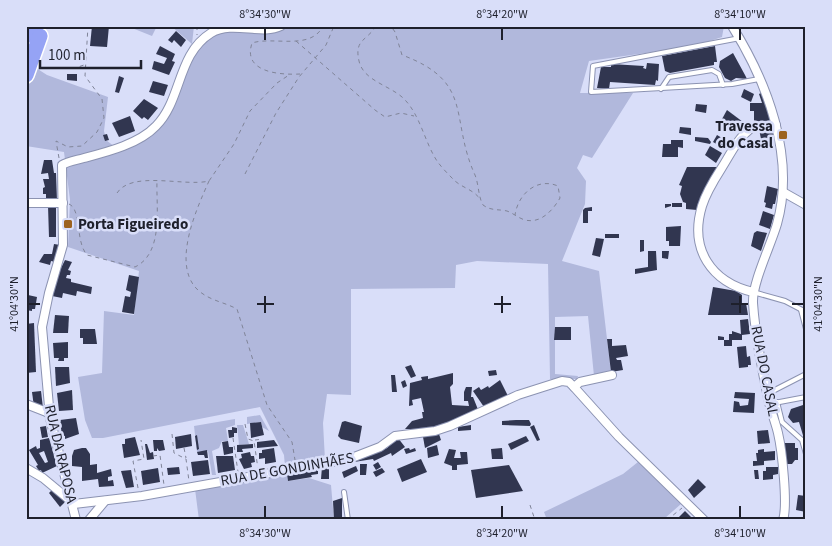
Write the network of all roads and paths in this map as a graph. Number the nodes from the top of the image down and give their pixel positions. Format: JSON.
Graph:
{"nodes":[{"id":1,"x":88,"y":26,"type":"edge"},
{"id":2,"x":281,"y":26,"type":"edge"},
{"id":3,"x":323,"y":26,"type":"edge"},
{"id":4,"x":334,"y":26,"type":"edge"},
{"id":5,"x":377,"y":26,"type":"edge"},
{"id":6,"x":732,"y":26,"type":"edge"},
{"id":7,"x":36,"y":31,"type":"edge"},
{"id":8,"x":740,"y":38,"type":"junction"},
{"id":9,"x":296,"y":41,"type":"junction"},
{"id":10,"x":26,"y":56,"type":"edge"},
{"id":11,"x":314,"y":58,"type":"junction"},
{"id":12,"x":85,"y":64,"type":"junction"},
{"id":13,"x":56,"y":68,"type":"dead end"},
{"id":14,"x":300,"y":74,"type":"junction"},
{"id":15,"x":26,"y":75,"type":"edge"},
{"id":16,"x":290,"y":75,"type":"junction"},
{"id":17,"x":759,"y":78,"type":"junction"},
{"id":18,"x":724,"y":85,"type":"junction"},
{"id":19,"x":661,"y":89,"type":"junction"},
{"id":20,"x":415,"y":117,"type":"junction"},
{"id":21,"x":776,"y":125,"type":"junction"},
{"id":22,"x":62,"y":165,"type":"junction"},
{"id":23,"x":245,"y":174,"type":"dead end"},
{"id":24,"x":157,"y":181,"type":"junction"},
{"id":25,"x":209,"y":181,"type":"junction"},
{"id":26,"x":783,"y":192,"type":"junction"},
{"id":27,"x":117,"y":193,"type":"dead end"},
{"id":28,"x":480,"y":199,"type":"junction"},
{"id":29,"x":26,"y":203,"type":"edge"},
{"id":30,"x":63,"y":203,"type":"junction"},
{"id":31,"x":806,"y":205,"type":"edge"},
{"id":32,"x":515,"y":215,"type":"junction"},
{"id":33,"x":753,"y":292,"type":"junction"},
{"id":34,"x":803,"y":311,"type":"edge"},
{"id":35,"x":806,"y":328,"type":"edge"},
{"id":36,"x":806,"y":374,"type":"edge"},
{"id":37,"x":612,"y":375,"type":"dead end"},
{"id":38,"x":574,"y":387,"type":"junction"},
{"id":39,"x":767,"y":394,"type":"junction"},
{"id":40,"x":806,"y":397,"type":"edge"},
{"id":41,"x":773,"y":403,"type":"junction"},
{"id":42,"x":26,"y":404,"type":"edge"},
{"id":43,"x":49,"y":412,"type":"junction"},
{"id":44,"x":245,"y":424,"type":"dead end"},
{"id":45,"x":172,"y":434,"type":"dead end"},
{"id":46,"x":233,"y":438,"type":"dead end"},
{"id":47,"x":263,"y":439,"type":"dead end"},
{"id":48,"x":141,"y":440,"type":"dead end"},
{"id":49,"x":254,"y":440,"type":"junction"},
{"id":50,"x":184,"y":448,"type":"dead end"},
{"id":51,"x":806,"y":454,"type":"edge"},
{"id":52,"x":153,"y":456,"type":"dead end"},
{"id":53,"x":186,"y":459,"type":"junction"},
{"id":54,"x":26,"y":468,"type":"edge"},
{"id":55,"x":295,"y":469,"type":"junction"},
{"id":56,"x":258,"y":474,"type":"junction"},
{"id":57,"x":239,"y":478,"type":"junction"},
{"id":58,"x":190,"y":486,"type":"junction"},
{"id":59,"x":165,"y":491,"type":"junction"},
{"id":60,"x":344,"y":492,"type":"dead end"},
{"id":61,"x":139,"y":496,"type":"junction"},
{"id":62,"x":105,"y":501,"type":"junction"},
{"id":63,"x":687,"y":503,"type":"junction"},
{"id":64,"x":74,"y":504,"type":"junction"},
{"id":65,"x":530,"y":505,"type":"dead end"},
{"id":66,"x":76,"y":520,"type":"edge"},
{"id":67,"x":89,"y":520,"type":"edge"},
{"id":68,"x":348,"y":520,"type":"edge"},
{"id":69,"x":535,"y":520,"type":"edge"},
{"id":70,"x":667,"y":520,"type":"edge"},
{"id":71,"x":704,"y":520,"type":"edge"},
{"id":72,"x":783,"y":520,"type":"edge"}],
"edges":[{"from":1,"to":12,"type":"path"},
{"from":2,"to":22,"type":"street"},
{"from":3,"to":9,"type":"path"},
{"from":4,"to":11,"type":"path"},
{"from":5,"to":20,"type":"path"},
{"from":5,"to":28,"type":"path"},
{"from":6,"to":8,"type":"street","name":"RUA DO CASAL"},
{"from":7,"to":10,"type":"highway"},
{"from":7,"to":15,"type":"highway"},
{"from":8,"to":17,"type":"street","name":"RUA DO CASAL"},
{"from":8,"to":19,"type":"lane"},
{"from":9,"to":11,"type":"path"},
{"from":9,"to":16,"type":"path"},
{"from":11,"to":14,"type":"path"},
{"from":11,"to":20,"type":"path"},
{"from":12,"to":13,"type":"path"},
{"from":12,"to":22,"type":"path"},
{"from":14,"to":16,"type":"path"},
{"from":14,"to":23,"type":"path"},
{"from":16,"to":25,"type":"path"},
{"from":17,"to":18,"type":"lane"},
{"from":17,"to":21,"type":"street","name":"RUA DO CASAL"},
{"from":18,"to":19,"type":"lane"},
{"from":18,"to":19,"type":"lane"},
{"from":20,"to":28,"type":"path"},
{"from":21,"to":26,"type":"street","name":"RUA DO CASAL"},
{"from":21,"to":33,"type":"street"},
{"from":22,"to":30,"type":"street","name":"RUA DA RAPOSA"},
{"from":24,"to":25,"type":"path"},
{"from":24,"to":27,"type":"path"},
{"from":24,"to":30,"type":"path"},
{"from":25,"to":55,"type":"path"},
{"from":26,"to":31,"type":"street"},
{"from":26,"to":33,"type":"street","name":"RUA DO CASAL"},
{"from":28,"to":32,"type":"path"},
{"from":29,"to":30,"type":"street"},
{"from":30,"to":43,"type":"street","name":"RUA DA RAPOSA"},
{"from":32,"to":32,"type":"path"},
{"from":33,"to":34,"type":"lane"},
{"from":33,"to":39,"type":"street","name":"RUA DO CASAL"},
{"from":34,"to":35,"type":"lane"},
{"from":36,"to":39,"type":"lane"},
{"from":37,"to":38,"type":"street"},
{"from":38,"to":55,"type":"street","name":"RUA DE GONDINHÃES"},
{"from":38,"to":63,"type":"street"},
{"from":39,"to":41,"type":"street","name":"RUA DO CASAL"},
{"from":40,"to":41,"type":"lane"},
{"from":41,"to":51,"type":"lane"},
{"from":41,"to":72,"type":"street","name":"RUA DO CASAL"},
{"from":42,"to":43,"type":"street"},
{"from":43,"to":64,"type":"street","name":"RUA DA RAPOSA"},
{"from":44,"to":49,"type":"path"},
{"from":45,"to":53,"type":"path"},
{"from":46,"to":57,"type":"path"},
{"from":47,"to":49,"type":"path"},
{"from":48,"to":61,"type":"path"},
{"from":49,"to":56,"type":"path"},
{"from":50,"to":53,"type":"path"},
{"from":52,"to":59,"type":"path"},
{"from":53,"to":58,"type":"path"},
{"from":54,"to":64,"type":"street"},
{"from":55,"to":56,"type":"street","name":"RUA DE GONDINHÃES"},
{"from":56,"to":57,"type":"street","name":"RUA DE GONDINHÃES"},
{"from":57,"to":58,"type":"street","name":"RUA DE GONDINHÃES"},
{"from":58,"to":59,"type":"street","name":"RUA DE GONDINHÃES"},
{"from":59,"to":61,"type":"street","name":"RUA DE GONDINHÃES"},
{"from":60,"to":68,"type":"lane"},
{"from":61,"to":62,"type":"street","name":"RUA DE GONDINHÃES"},
{"from":62,"to":64,"type":"street","name":"RUA DE GONDINHÃES"},
{"from":62,"to":67,"type":"street"},
{"from":63,"to":70,"type":"path"},
{"from":63,"to":71,"type":"street"},
{"from":64,"to":66,"type":"street","name":"RUA DA RAPOSA"},
{"from":65,"to":69,"type":"path"}]}
